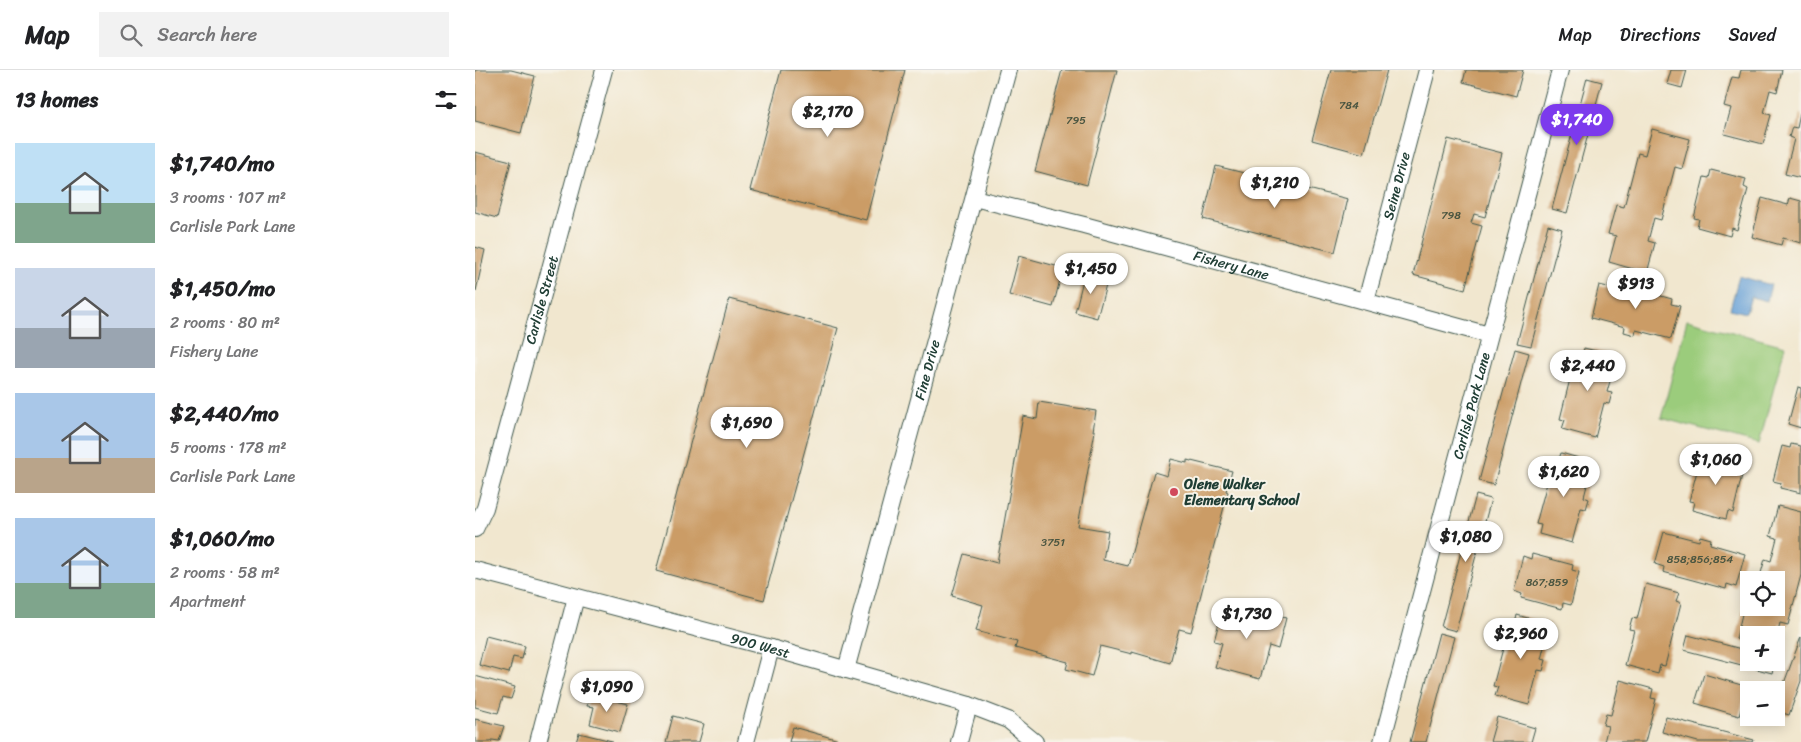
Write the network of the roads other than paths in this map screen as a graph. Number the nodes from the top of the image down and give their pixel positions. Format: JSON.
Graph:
{"nodes":[{"id":1,"x":604,"y":70,"type":"edge"},
{"id":2,"x":1009,"y":70,"type":"edge"},
{"id":3,"x":1427,"y":70,"type":"edge"},
{"id":4,"x":1559,"y":70,"type":"edge"},
{"id":5,"x":973,"y":198,"type":"junction"},
{"id":6,"x":1366,"y":301,"type":"junction"},
{"id":7,"x":1489,"y":335,"type":"junction"},
{"id":8,"x":475,"y":529,"type":"edge"},
{"id":9,"x":475,"y":570,"type":"edge"},
{"id":10,"x":576,"y":598,"type":"junction"},
{"id":11,"x":771,"y":648,"type":"junction"},
{"id":12,"x":846,"y":670,"type":"junction"},
{"id":13,"x":969,"y":705,"type":"junction"},
{"id":14,"x":538,"y":742,"type":"edge"},
{"id":15,"x":746,"y":742,"type":"edge"},
{"id":16,"x":959,"y":742,"type":"edge"},
{"id":17,"x":1035,"y":742,"type":"edge"},
{"id":18,"x":1382,"y":742,"type":"edge"}],
"edges":[{"from":1,"to":8,"type":"street","name":"Carlisle Street"},
{"from":2,"to":5,"type":"street","name":"Fine Drive"},
{"from":3,"to":6,"type":"street","name":"Seine Drive"},
{"from":4,"to":7,"type":"street","name":"Carlisle Park Lane"},
{"from":5,"to":6,"type":"street","name":"Fishery Lane"},
{"from":5,"to":12,"type":"street","name":"Fine Drive"},
{"from":6,"to":7,"type":"street","name":"Fishery Lane"},
{"from":7,"to":18,"type":"street","name":"Carlisle Park Lane"},
{"from":9,"to":10,"type":"street","name":"900 West"},
{"from":10,"to":11,"type":"street","name":"900 West"},
{"from":10,"to":14,"type":"street"},
{"from":11,"to":12,"type":"street","name":"900 West"},
{"from":11,"to":15,"type":"street"},
{"from":12,"to":13,"type":"street","name":"900 West"},
{"from":13,"to":16,"type":"street"},
{"from":13,"to":17,"type":"street","name":"900 West"}]}
